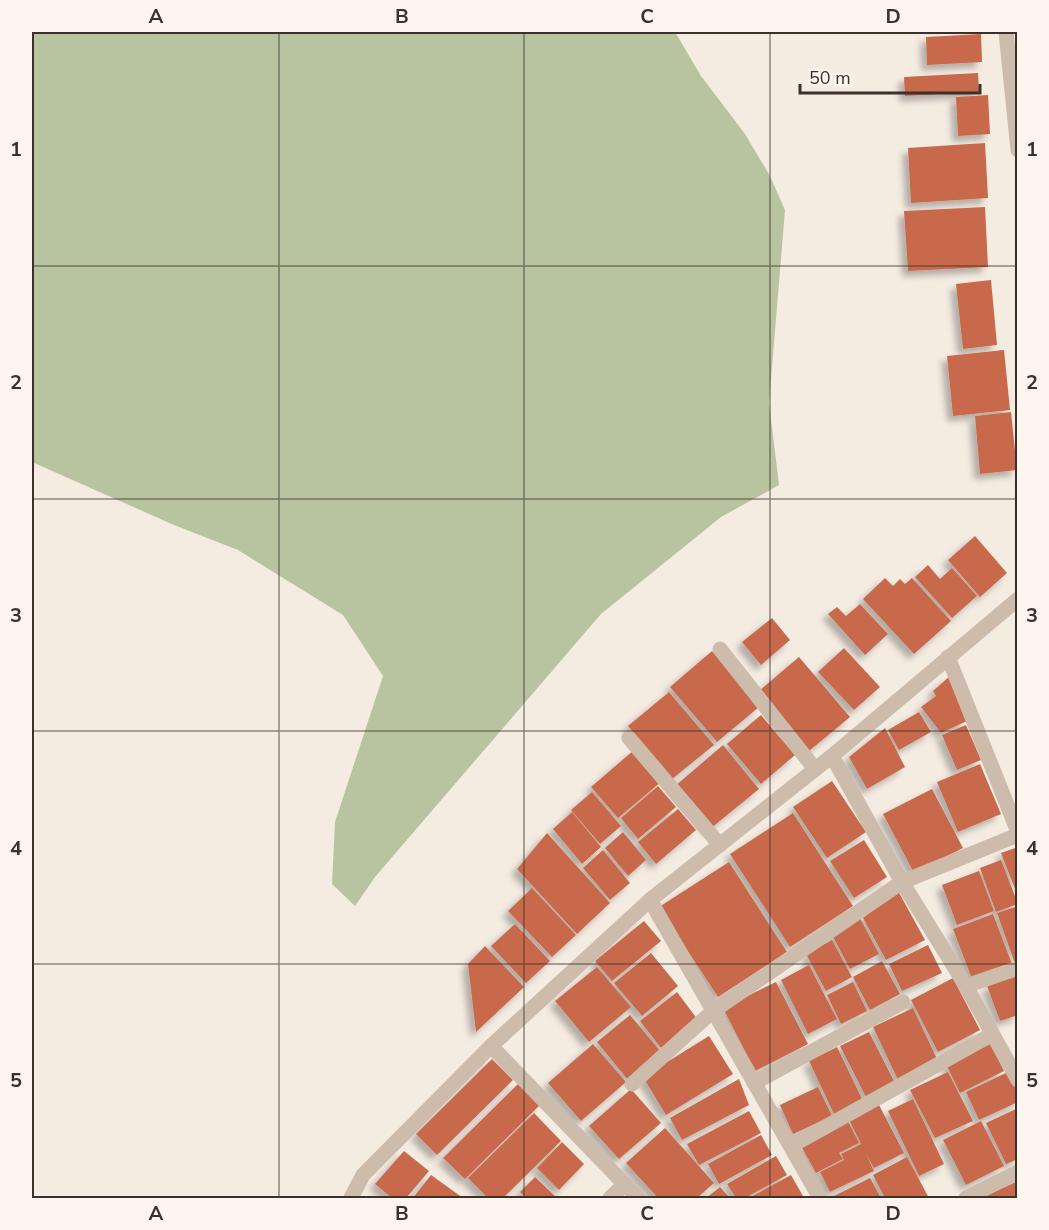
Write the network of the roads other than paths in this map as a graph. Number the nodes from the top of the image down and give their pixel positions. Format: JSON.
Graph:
{"nodes":[{"id":1,"x":1006,"y":32,"type":"edge"},
{"id":2,"x":1017,"y":150,"type":"edge"},
{"id":3,"x":1017,"y":599,"type":"edge"},
{"id":4,"x":720,"y":649,"type":"dead end"},
{"id":5,"x":948,"y":657,"type":"junction"},
{"id":6,"x":629,"y":738,"type":"dead end"},
{"id":7,"x":832,"y":756,"type":"junction"},
{"id":8,"x":815,"y":769,"type":"junction"},
{"id":9,"x":1017,"y":833,"type":"edge"},
{"id":10,"x":720,"y":845,"type":"junction"},
{"id":11,"x":902,"y":882,"type":"junction"},
{"id":12,"x":650,"y":900,"type":"junction"},
{"id":13,"x":1017,"y":968,"type":"edge"},
{"id":14,"x":966,"y":987,"type":"junction"},
{"id":15,"x":903,"y":1002,"type":"dead end"},
{"id":16,"x":713,"y":1011,"type":"junction"},
{"id":17,"x":991,"y":1035,"type":"junction"},
{"id":18,"x":491,"y":1046,"type":"junction"},
{"id":19,"x":1017,"y":1080,"type":"edge"},
{"id":20,"x":754,"y":1083,"type":"junction"},
{"id":21,"x":632,"y":1084,"type":"dead end"},
{"id":22,"x":791,"y":1146,"type":"junction"},
{"id":23,"x":1017,"y":1172,"type":"edge"},
{"id":24,"x":625,"y":1184,"type":"junction"},
{"id":25,"x":351,"y":1198,"type":"edge"},
{"id":26,"x":610,"y":1198,"type":"edge"},
{"id":27,"x":639,"y":1198,"type":"edge"},
{"id":28,"x":820,"y":1198,"type":"edge"},
{"id":29,"x":966,"y":1198,"type":"edge"}],
"edges":[{"from":1,"to":2,"type":"street"},
{"from":3,"to":5,"type":"street"},
{"from":4,"to":8,"type":"street"},
{"from":5,"to":7,"type":"street"},
{"from":5,"to":9,"type":"street"},
{"from":6,"to":10,"type":"street"},
{"from":7,"to":8,"type":"street"},
{"from":7,"to":11,"type":"street"},
{"from":8,"to":10,"type":"street"},
{"from":9,"to":11,"type":"street"},
{"from":10,"to":12,"type":"street"},
{"from":11,"to":14,"type":"street"},
{"from":11,"to":16,"type":"street"},
{"from":12,"to":16,"type":"street"},
{"from":12,"to":18,"type":"street"},
{"from":13,"to":14,"type":"street"},
{"from":14,"to":17,"type":"street"},
{"from":15,"to":20,"type":"street"},
{"from":16,"to":20,"type":"street"},
{"from":16,"to":21,"type":"street"},
{"from":17,"to":19,"type":"street"},
{"from":17,"to":22,"type":"street"},
{"from":18,"to":24,"type":"street"},
{"from":18,"to":25,"type":"street"},
{"from":20,"to":22,"type":"street"},
{"from":22,"to":28,"type":"street"},
{"from":23,"to":29,"type":"street"},
{"from":24,"to":26,"type":"street"},
{"from":24,"to":27,"type":"street"}]}
